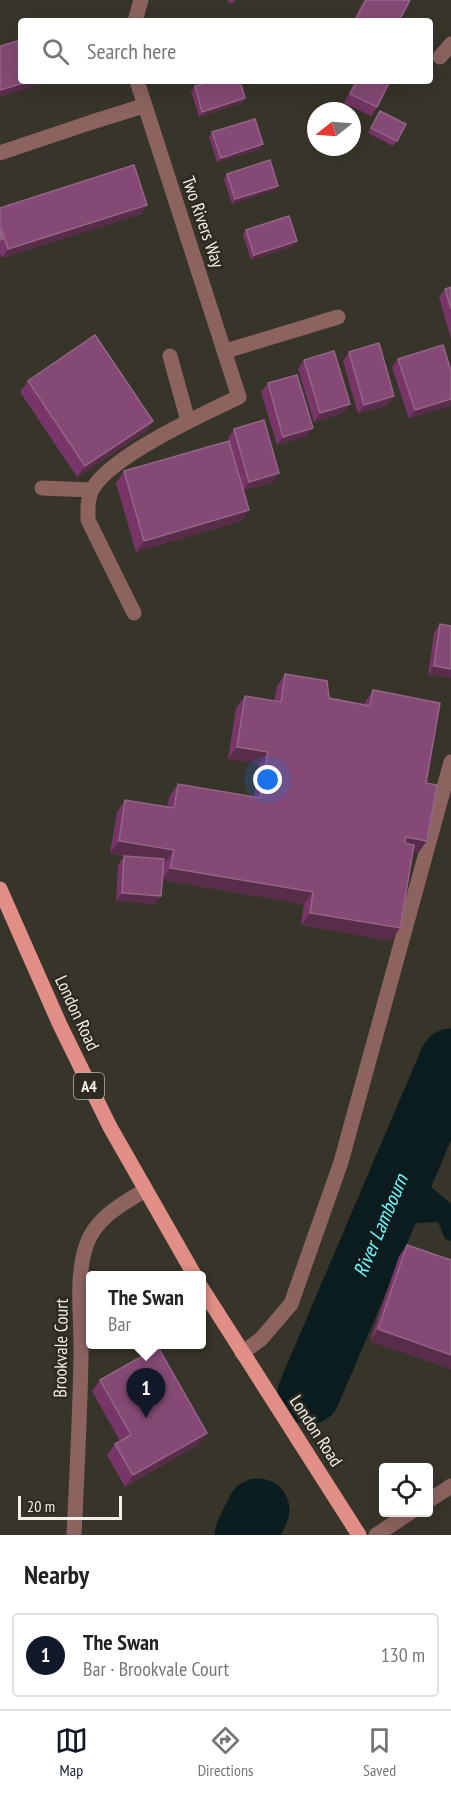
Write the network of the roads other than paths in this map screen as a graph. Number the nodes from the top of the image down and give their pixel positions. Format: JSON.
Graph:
{"nodes":[{"id":1,"x":141,"y":0,"type":"edge"},
{"id":2,"x":136,"y":18,"type":"edge"},
{"id":3,"x":451,"y":44,"type":"edge"},
{"id":4,"x":440,"y":57,"type":"dead end"},
{"id":5,"x":137,"y":84,"type":"edge"},
{"id":6,"x":143,"y":106,"type":"junction"},
{"id":7,"x":0,"y":153,"type":"edge"},
{"id":8,"x":338,"y":317,"type":"dead end"},
{"id":9,"x":226,"y":351,"type":"junction"},
{"id":10,"x":170,"y":356,"type":"dead end"},
{"id":11,"x":188,"y":421,"type":"junction"},
{"id":12,"x":42,"y":488,"type":"dead end"},
{"id":13,"x":92,"y":490,"type":"junction"},
{"id":14,"x":134,"y":613,"type":"dead end"},
{"id":15,"x":451,"y":762,"type":"edge"},
{"id":16,"x":0,"y":889,"type":"edge"},
{"id":17,"x":145,"y":1190,"type":"junction"},
{"id":18,"x":193,"y":1271,"type":"edge"},
{"id":19,"x":206,"y":1295,"type":"edge"},
{"id":20,"x":242,"y":1353,"type":"junction"},
{"id":21,"x":451,"y":1486,"type":"edge"},
{"id":22,"x":433,"y":1498,"type":"edge"},
{"id":23,"x":403,"y":1517,"type":"edge"},
{"id":24,"x":74,"y":1535,"type":"edge"},
{"id":25,"x":359,"y":1535,"type":"edge"},
{"id":26,"x":376,"y":1535,"type":"edge"}],
"edges":[{"from":1,"to":2,"type":"street"},
{"from":3,"to":4,"type":"street"},
{"from":5,"to":6,"type":"street","name":"Two Rivers Way"},
{"from":6,"to":7,"type":"street"},
{"from":6,"to":9,"type":"street","name":"Two Rivers Way"},
{"from":8,"to":9,"type":"street"},
{"from":9,"to":11,"type":"street","name":"Two Rivers Way"},
{"from":10,"to":11,"type":"street"},
{"from":11,"to":13,"type":"street","name":"Two Rivers Way"},
{"from":12,"to":13,"type":"street"},
{"from":13,"to":14,"type":"street"},
{"from":15,"to":20,"type":"street"},
{"from":16,"to":17,"type":"main road","name":"London Road","number":"A4"},
{"from":17,"to":18,"type":"main road","name":"London Road","number":"A4"},
{"from":17,"to":24,"type":"street","name":"Brookvale Court"},
{"from":19,"to":20,"type":"main road","name":"London Road"},
{"from":20,"to":25,"type":"main road","name":"London Road"},
{"from":21,"to":22,"type":"street"},
{"from":23,"to":26,"type":"street"}]}
